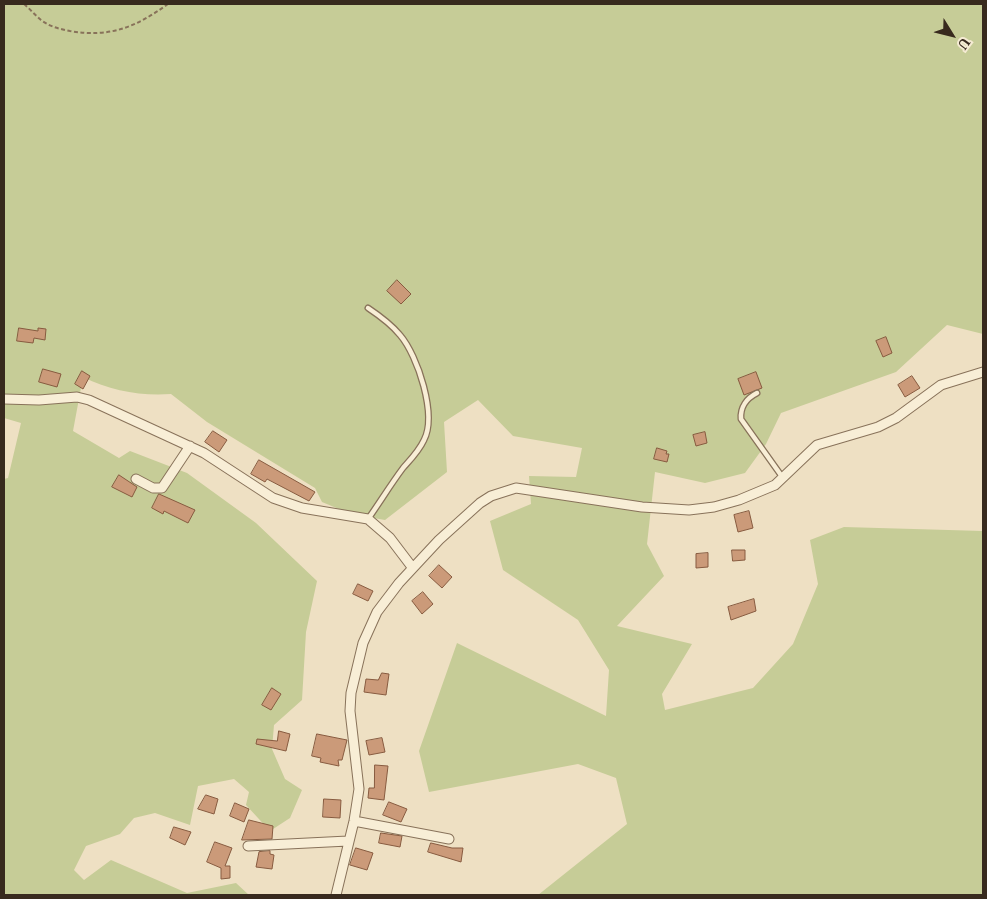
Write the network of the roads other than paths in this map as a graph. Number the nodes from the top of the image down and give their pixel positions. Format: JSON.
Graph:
{"nodes":[{"id":1,"x":368,"y":308,"type":"dead end"},
{"id":2,"x":983,"y":373,"type":"edge"},
{"id":3,"x":757,"y":393,"type":"dead end"},
{"id":4,"x":4,"y":398,"type":"edge"},
{"id":5,"x":190,"y":446,"type":"junction"},
{"id":6,"x":783,"y":478,"type":"junction"},
{"id":7,"x":136,"y":479,"type":"dead end"},
{"id":8,"x":368,"y":519,"type":"junction"},
{"id":9,"x":412,"y":567,"type":"junction"},
{"id":10,"x":354,"y":821,"type":"junction"},
{"id":11,"x":449,"y":839,"type":"dead end"},
{"id":12,"x":348,"y":842,"type":"junction"},
{"id":13,"x":248,"y":846,"type":"dead end"},
{"id":14,"x":336,"y":895,"type":"edge"}],
"edges":[{"from":1,"to":8,"type":"lane"},
{"from":2,"to":6,"type":"street"},
{"from":3,"to":6,"type":"lane"},
{"from":4,"to":5,"type":"street"},
{"from":5,"to":7,"type":"street"},
{"from":5,"to":8,"type":"street"},
{"from":6,"to":9,"type":"street"},
{"from":8,"to":9,"type":"street"},
{"from":9,"to":10,"type":"street"},
{"from":10,"to":11,"type":"street"},
{"from":10,"to":12,"type":"street"},
{"from":12,"to":13,"type":"street"},
{"from":12,"to":14,"type":"street"}]}
